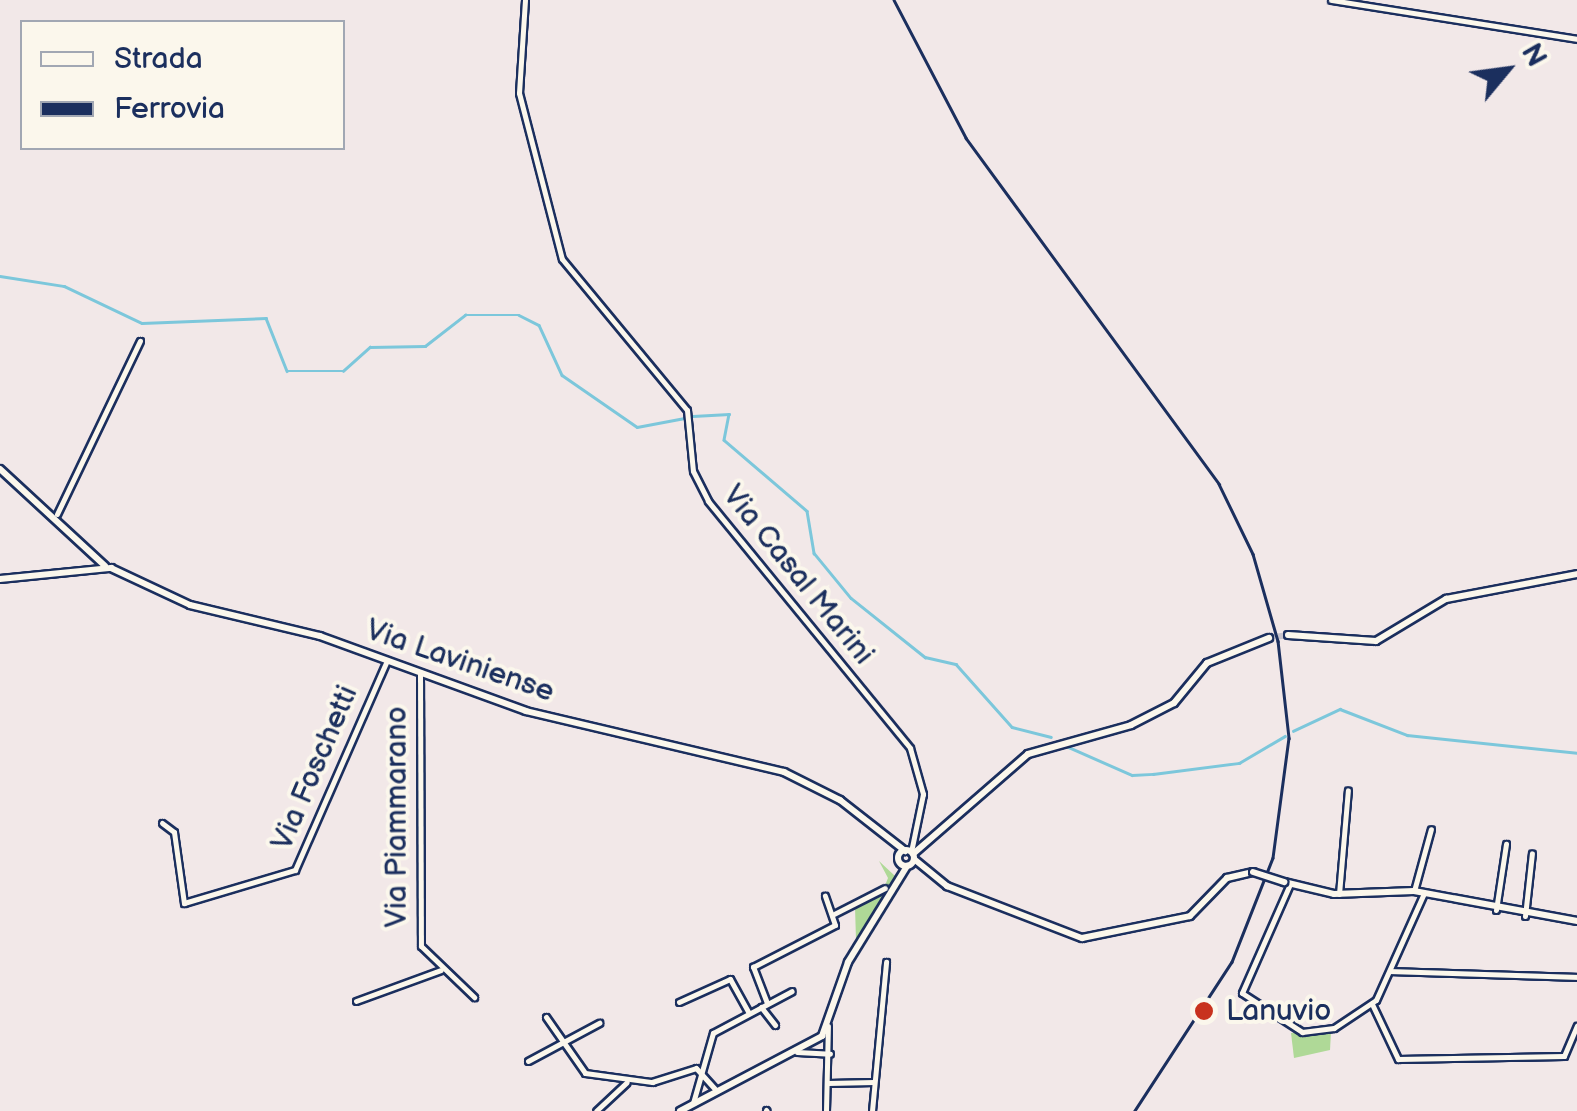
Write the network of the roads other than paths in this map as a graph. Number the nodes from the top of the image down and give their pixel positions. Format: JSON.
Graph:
{"nodes":[{"id":1,"x":524,"y":0,"type":"edge"},
{"id":2,"x":1332,"y":0,"type":"edge"},
{"id":3,"x":1577,"y":39,"type":"edge"},
{"id":4,"x":140,"y":340,"type":"dead end"},
{"id":5,"x":0,"y":469,"type":"edge"},
{"id":6,"x":57,"y":514,"type":"junction"},
{"id":7,"x":106,"y":566,"type":"junction"},
{"id":8,"x":1577,"y":574,"type":"edge"},
{"id":9,"x":0,"y":579,"type":"edge"},
{"id":10,"x":1288,"y":636,"type":"tunnel mouth"},
{"id":11,"x":1268,"y":638,"type":"tunnel mouth"},
{"id":12,"x":387,"y":660,"type":"junction"},
{"id":13,"x":420,"y":672,"type":"junction"},
{"id":14,"x":1348,"y":790,"type":"dead end"},
{"id":15,"x":162,"y":823,"type":"dead end"},
{"id":16,"x":1431,"y":829,"type":"dead end"},
{"id":17,"x":1506,"y":844,"type":"dead end"},
{"id":18,"x":1532,"y":852,"type":"dead end"},
{"id":19,"x":908,"y":858,"type":"junction"},
{"id":20,"x":1287,"y":883,"type":"junction"},
{"id":21,"x":886,"y":888,"type":"dead end"},
{"id":22,"x":1414,"y":891,"type":"junction"},
{"id":23,"x":1424,"y":893,"type":"junction"},
{"id":24,"x":1339,"y":894,"type":"junction"},
{"id":25,"x":825,"y":896,"type":"dead end"},
{"id":26,"x":1496,"y":910,"type":"junction"},
{"id":27,"x":834,"y":914,"type":"junction"},
{"id":28,"x":1524,"y":916,"type":"junction"},
{"id":29,"x":1576,"y":921,"type":"edge"},
{"id":30,"x":886,"y":962,"type":"dead end"},
{"id":31,"x":441,"y":970,"type":"junction"},
{"id":32,"x":1391,"y":971,"type":"junction"},
{"id":33,"x":1577,"y":977,"type":"edge"},
{"id":34,"x":792,"y":991,"type":"dead end"},
{"id":35,"x":474,"y":998,"type":"dead end"},
{"id":36,"x":356,"y":1000,"type":"dead end"},
{"id":37,"x":678,"y":1002,"type":"dead end"},
{"id":38,"x":1372,"y":1004,"type":"junction"},
{"id":39,"x":764,"y":1005,"type":"junction"},
{"id":40,"x":749,"y":1013,"type":"junction"},
{"id":41,"x":546,"y":1017,"type":"dead end"},
{"id":42,"x":599,"y":1023,"type":"dead end"},
{"id":43,"x":775,"y":1025,"type":"dead end"},
{"id":44,"x":828,"y":1026,"type":"junction"},
{"id":45,"x":1577,"y":1026,"type":"edge"},
{"id":46,"x":561,"y":1044,"type":"junction"},
{"id":47,"x":797,"y":1052,"type":"junction"},
{"id":48,"x":830,"y":1054,"type":"junction"},
{"id":49,"x":528,"y":1061,"type":"dead end"},
{"id":50,"x":702,"y":1072,"type":"junction"},
{"id":51,"x":627,"y":1082,"type":"junction"},
{"id":52,"x":874,"y":1082,"type":"junction"},
{"id":53,"x":828,"y":1083,"type":"junction"},
{"id":54,"x":716,"y":1090,"type":"junction"},
{"id":55,"x":704,"y":1097,"type":"junction"},
{"id":56,"x":693,"y":1103,"type":"junction"},
{"id":57,"x":596,"y":1111,"type":"edge"},
{"id":58,"x":680,"y":1111,"type":"edge"},
{"id":59,"x":701,"y":1111,"type":"edge"},
{"id":60,"x":826,"y":1111,"type":"edge"},
{"id":61,"x":872,"y":1111,"type":"edge"}],
"edges":[{"from":1,"to":19,"type":"street","name":"Via Casal Marini"},
{"from":2,"to":3,"type":"street"},
{"from":4,"to":6,"type":"street"},
{"from":5,"to":6,"type":"street"},
{"from":6,"to":7,"type":"street"},
{"from":7,"to":9,"type":"street"},
{"from":7,"to":12,"type":"street","name":"Via Laviniense"},
{"from":8,"to":10,"type":"street"},
{"from":11,"to":19,"type":"street"},
{"from":12,"to":13,"type":"street","name":"Via Laviniense"},
{"from":12,"to":15,"type":"street","name":"Via Foschetti"},
{"from":13,"to":19,"type":"street","name":"Via Laviniense"},
{"from":13,"to":31,"type":"street","name":"Via Piammarano"},
{"from":14,"to":24,"type":"street"},
{"from":16,"to":22,"type":"street"},
{"from":17,"to":26,"type":"street"},
{"from":18,"to":28,"type":"street"},
{"from":19,"to":20,"type":"street","name":"Via Laviniense","bridge":true},
{"from":19,"to":44,"type":"street"},
{"from":20,"to":24,"type":"street"},
{"from":20,"to":38,"type":"street"},
{"from":21,"to":27,"type":"street"},
{"from":22,"to":23,"type":"street"},
{"from":22,"to":24,"type":"street"},
{"from":23,"to":26,"type":"street"},
{"from":23,"to":32,"type":"street"},
{"from":25,"to":27,"type":"street"},
{"from":26,"to":28,"type":"street"},
{"from":27,"to":39,"type":"street"},
{"from":28,"to":29,"type":"street"},
{"from":30,"to":52,"type":"street"},
{"from":31,"to":35,"type":"street","name":"Via Piammarano"},
{"from":31,"to":36,"type":"street"},
{"from":32,"to":33,"type":"street"},
{"from":32,"to":38,"type":"street"},
{"from":34,"to":39,"type":"street"},
{"from":37,"to":40,"type":"street"},
{"from":38,"to":45,"type":"street"},
{"from":39,"to":40,"type":"street"},
{"from":39,"to":43,"type":"street"},
{"from":40,"to":50,"type":"street"},
{"from":41,"to":46,"type":"street"},
{"from":42,"to":46,"type":"street"},
{"from":44,"to":47,"type":"street"},
{"from":44,"to":48,"type":"street"},
{"from":46,"to":49,"type":"street"},
{"from":46,"to":51,"type":"street"},
{"from":47,"to":48,"type":"street"},
{"from":47,"to":54,"type":"street"},
{"from":48,"to":53,"type":"street"},
{"from":50,"to":51,"type":"street"},
{"from":50,"to":54,"type":"street"},
{"from":50,"to":56,"type":"street"},
{"from":51,"to":57,"type":"street"},
{"from":52,"to":53,"type":"street"},
{"from":52,"to":61,"type":"street"},
{"from":53,"to":60,"type":"street"},
{"from":54,"to":55,"type":"street"},
{"from":55,"to":56,"type":"street"},
{"from":55,"to":59,"type":"street"},
{"from":56,"to":58,"type":"street"}]}
